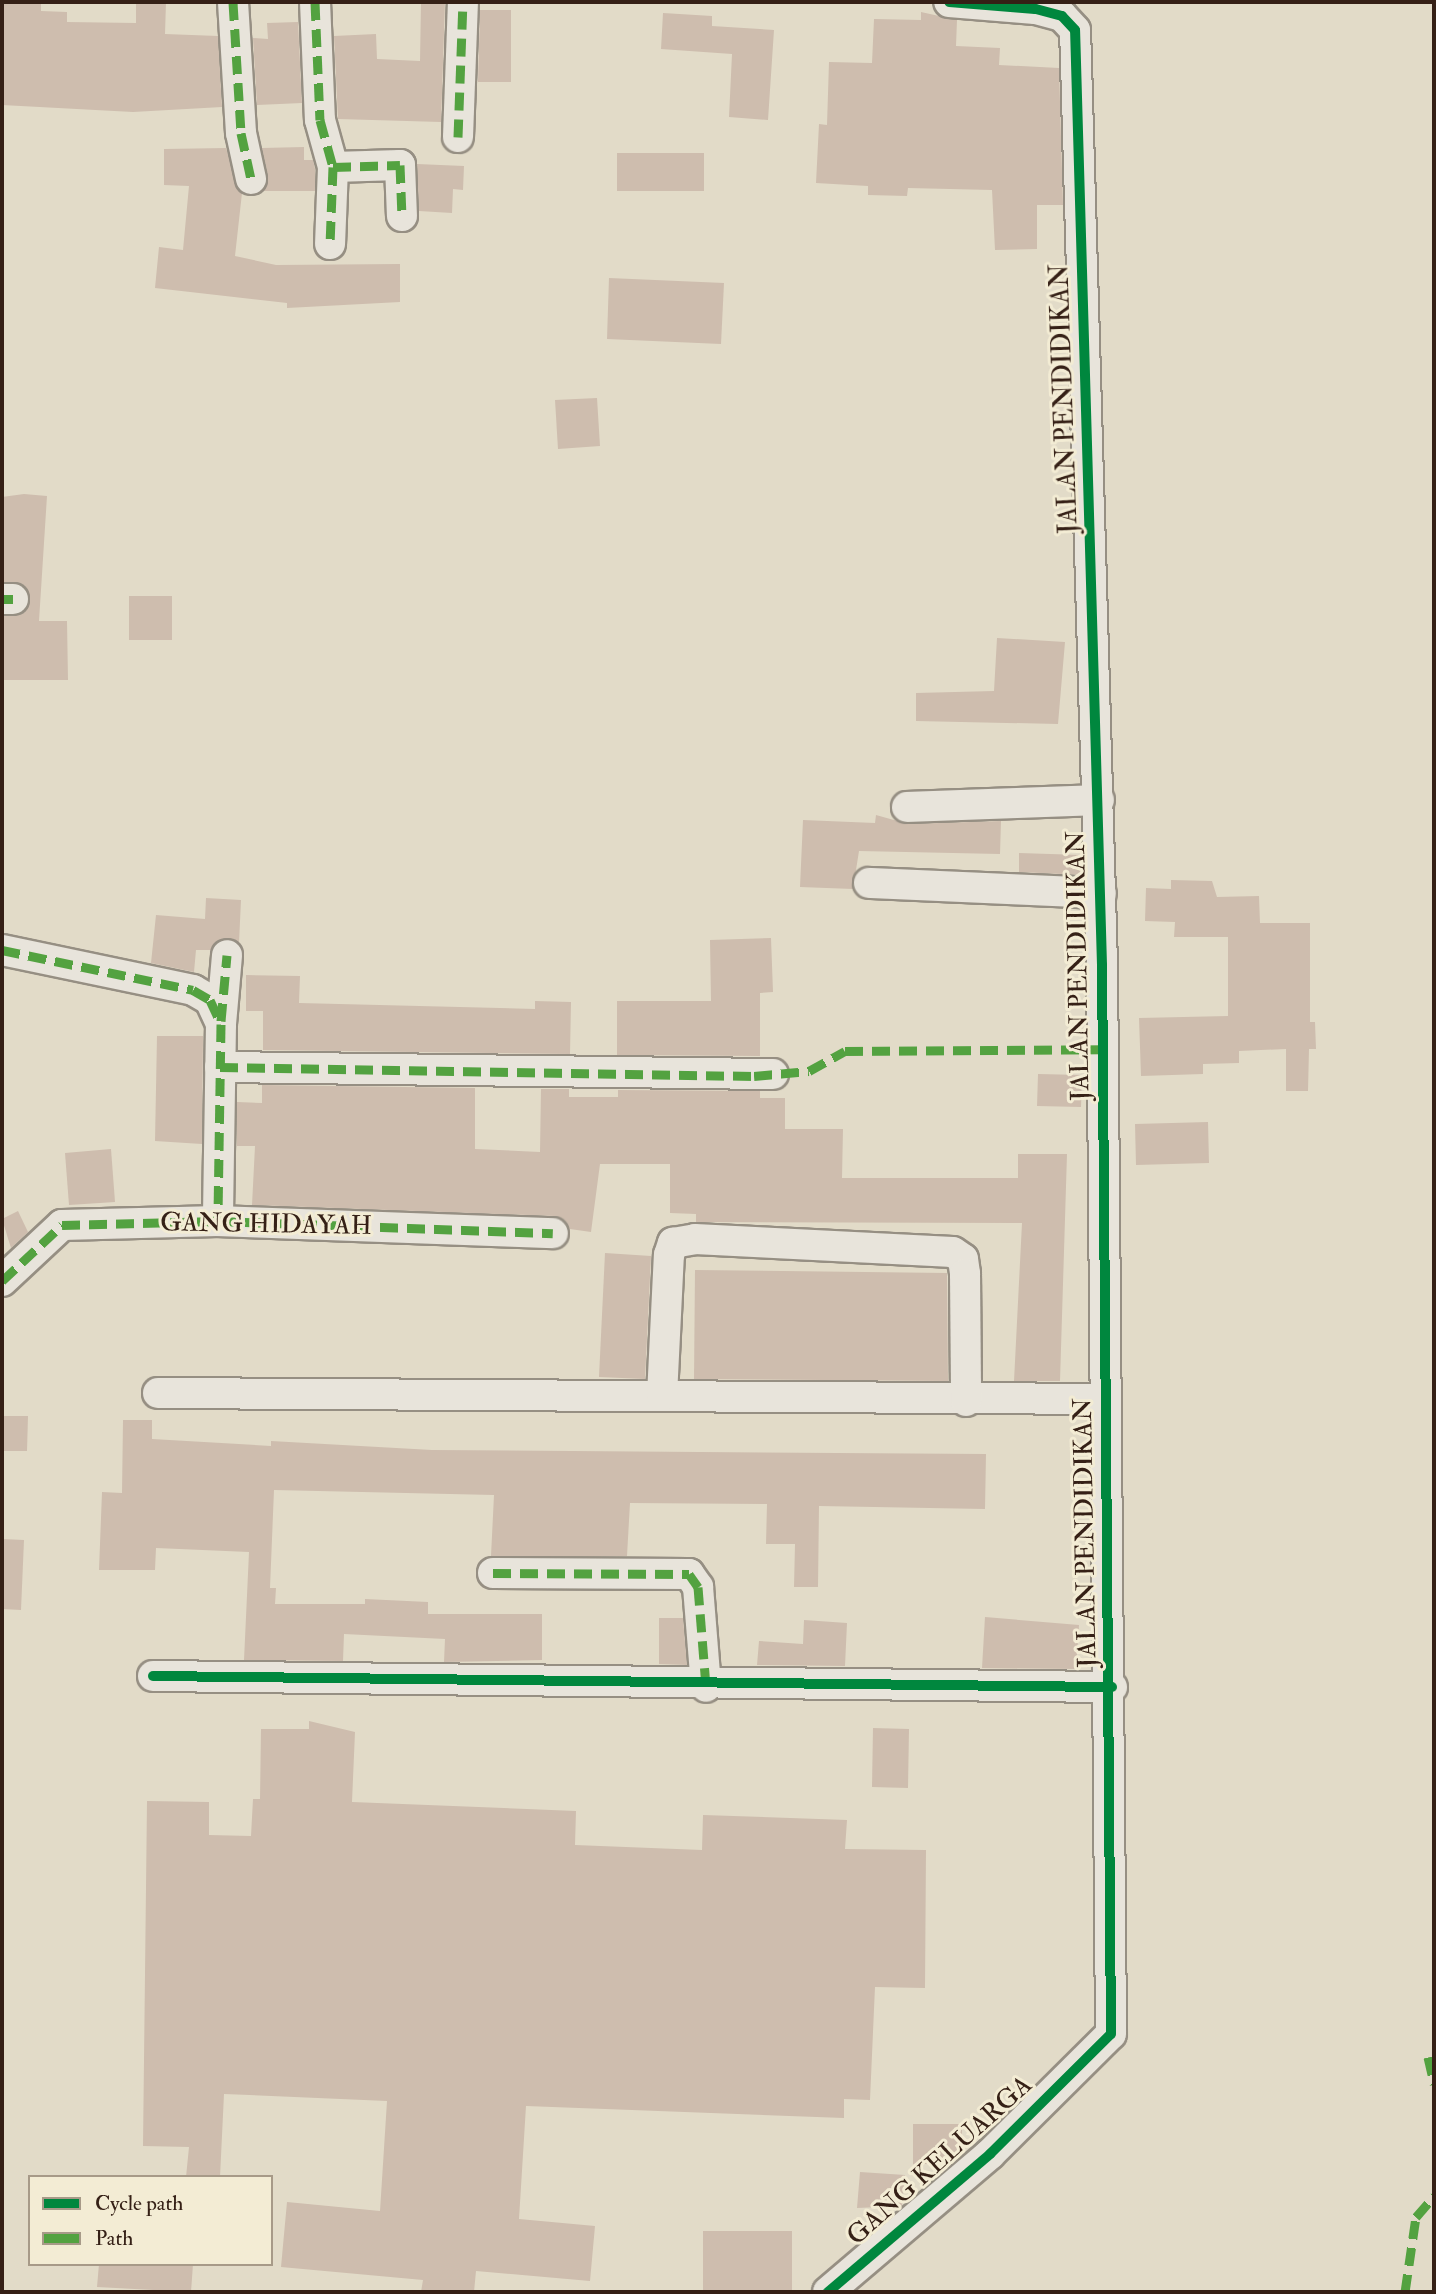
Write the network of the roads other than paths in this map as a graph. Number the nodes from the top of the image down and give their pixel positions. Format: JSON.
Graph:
{"nodes":[{"id":1,"x":233,"y":2,"type":"edge"},
{"id":2,"x":315,"y":2,"type":"edge"},
{"id":3,"x":463,"y":2,"type":"edge"},
{"id":4,"x":949,"y":2,"type":"edge"},
{"id":5,"x":458,"y":136,"type":"dead end"},
{"id":6,"x":333,"y":167,"type":"junction"},
{"id":7,"x":251,"y":179,"type":"dead end"},
{"id":8,"x":402,"y":216,"type":"dead end"},
{"id":9,"x":330,"y":244,"type":"dead end"},
{"id":10,"x":1099,"y":800,"type":"junction"},
{"id":11,"x":907,"y":807,"type":"dead end"},
{"id":12,"x":869,"y":883,"type":"dead end"},
{"id":13,"x":1101,"y":893,"type":"junction"},
{"id":14,"x":2,"y":950,"type":"edge"},
{"id":15,"x":227,"y":955,"type":"dead end"},
{"id":16,"x":220,"y":1024,"type":"junction"},
{"id":17,"x":220,"y":1067,"type":"junction"},
{"id":18,"x":773,"y":1074,"type":"dead end"},
{"id":19,"x":218,"y":1221,"type":"junction"},
{"id":20,"x":553,"y":1233,"type":"dead end"},
{"id":21,"x":2,"y":1281,"type":"edge"},
{"id":22,"x":158,"y":1393,"type":"dead end"},
{"id":23,"x":662,"y":1396,"type":"junction"},
{"id":24,"x":1105,"y":1399,"type":"junction"},
{"id":25,"x":966,"y":1401,"type":"junction"},
{"id":26,"x":493,"y":1573,"type":"dead end"},
{"id":27,"x":153,"y":1675,"type":"dead end"},
{"id":28,"x":706,"y":1687,"type":"junction"},
{"id":29,"x":1112,"y":1687,"type":"junction"},
{"id":30,"x":1111,"y":2034,"type":"joint"},
{"id":31,"x":828,"y":2292,"type":"edge"}],
"edges":[{"from":1,"to":7,"type":"street"},
{"from":2,"to":6,"type":"street"},
{"from":3,"to":5,"type":"street"},
{"from":4,"to":10,"type":"street","name":"JALAN PENDIDIKAN"},
{"from":6,"to":8,"type":"street"},
{"from":6,"to":9,"type":"street"},
{"from":10,"to":11,"type":"street"},
{"from":10,"to":13,"type":"street","name":"JALAN PENDIDIKAN"},
{"from":12,"to":13,"type":"street"},
{"from":13,"to":24,"type":"street","name":"JALAN PENDIDIKAN"},
{"from":14,"to":16,"type":"street"},
{"from":15,"to":16,"type":"street"},
{"from":16,"to":17,"type":"street"},
{"from":17,"to":18,"type":"street"},
{"from":17,"to":19,"type":"street"},
{"from":19,"to":20,"type":"street","name":"GANG HIDAYAH"},
{"from":19,"to":21,"type":"street","name":"GANG HIDAYAH"},
{"from":22,"to":23,"type":"street"},
{"from":23,"to":25,"type":"street"},
{"from":23,"to":25,"type":"street"},
{"from":24,"to":25,"type":"street"},
{"from":24,"to":29,"type":"street","name":"JALAN PENDIDIKAN"},
{"from":26,"to":28,"type":"street"},
{"from":27,"to":28,"type":"street"},
{"from":28,"to":29,"type":"street"},
{"from":29,"to":30,"type":"street","name":"JALAN PENDIDIKAN"},
{"from":30,"to":31,"type":"street","name":"GANG KELUARGA"}]}
